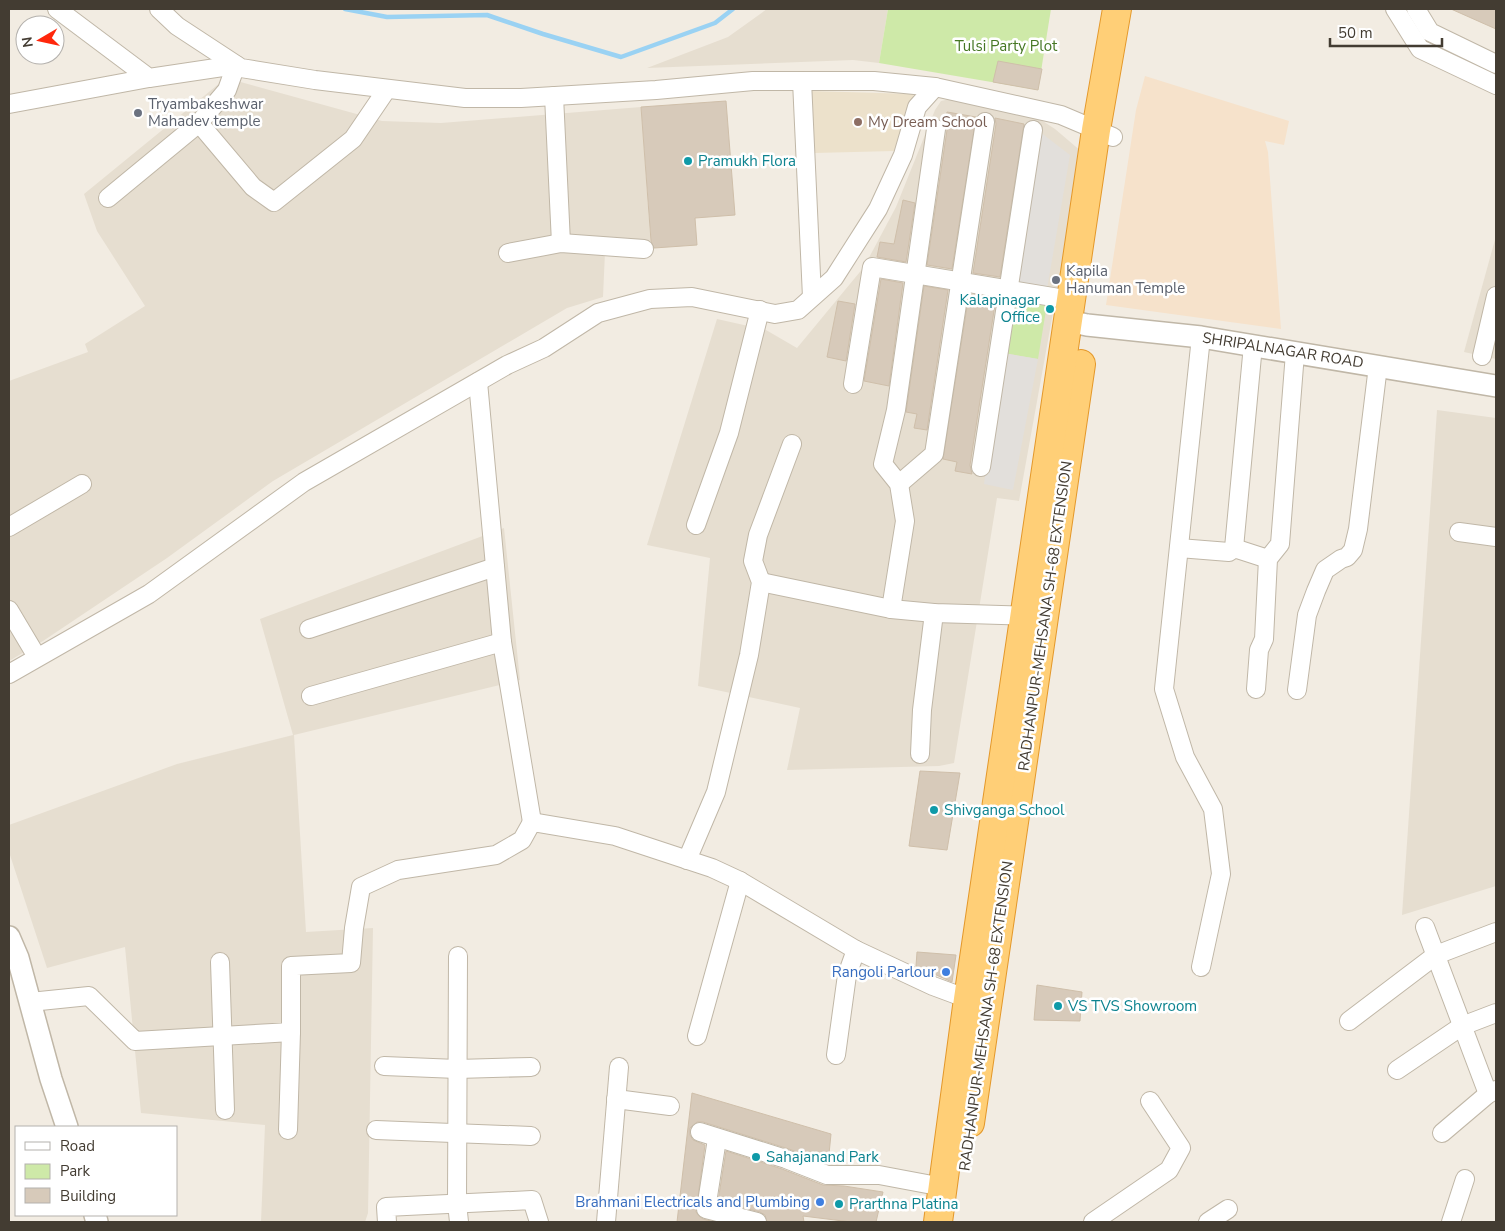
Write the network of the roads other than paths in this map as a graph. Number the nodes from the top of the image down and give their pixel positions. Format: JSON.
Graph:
{"nodes":[{"id":1,"x":58,"y":9,"type":"edge"},
{"id":2,"x":159,"y":9,"type":"edge"},
{"id":3,"x":1117,"y":9,"type":"edge"},
{"id":4,"x":1132,"y":9,"type":"edge"},
{"id":5,"x":1395,"y":9,"type":"edge"},
{"id":6,"x":1416,"y":9,"type":"edge"},
{"id":7,"x":1496,"y":64,"type":"edge"},
{"id":8,"x":236,"y":65,"type":"junction"},
{"id":9,"x":149,"y":78,"type":"junction"},
{"id":10,"x":802,"y":81,"type":"junction"},
{"id":11,"x":1496,"y":86,"type":"edge"},
{"id":12,"x":935,"y":87,"type":"junction"},
{"id":13,"x":387,"y":89,"type":"junction"},
{"id":14,"x":554,"y":96,"type":"junction"},
{"id":15,"x":9,"y":104,"type":"edge"},
{"id":16,"x":985,"y":122,"type":"dead end"},
{"id":17,"x":199,"y":124,"type":"junction"},
{"id":18,"x":936,"y":129,"type":"dead end"},
{"id":19,"x":1034,"y":130,"type":"dead end"},
{"id":20,"x":1105,"y":134,"type":"junction"},
{"id":21,"x":108,"y":198,"type":"dead end"},
{"id":22,"x":561,"y":243,"type":"junction"},
{"id":23,"x":644,"y":249,"type":"dead end"},
{"id":24,"x":508,"y":253,"type":"dead end"},
{"id":25,"x":915,"y":274,"type":"junction"},
{"id":26,"x":961,"y":282,"type":"junction"},
{"id":27,"x":1008,"y":290,"type":"junction"},
{"id":28,"x":1496,"y":296,"type":"edge"},
{"id":29,"x":812,"y":297,"type":"junction"},
{"id":30,"x":760,"y":310,"type":"junction"},
{"id":31,"x":1075,"y":315,"type":"junction"},
{"id":32,"x":1202,"y":336,"type":"junction"},
{"id":33,"x":1253,"y":345,"type":"junction"},
{"id":34,"x":1295,"y":352,"type":"junction"},
{"id":35,"x":1482,"y":356,"type":"dead end"},
{"id":36,"x":1378,"y":366,"type":"junction"},
{"id":37,"x":478,"y":382,"type":"junction"},
{"id":38,"x":853,"y":384,"type":"dead end"},
{"id":39,"x":1496,"y":386,"type":"edge"},
{"id":40,"x":792,"y":444,"type":"dead end"},
{"id":41,"x":981,"y":467,"type":"dead end"},
{"id":42,"x":82,"y":484,"type":"dead end"},
{"id":43,"x":899,"y":484,"type":"junction"},
{"id":44,"x":696,"y":525,"type":"dead end"},
{"id":45,"x":9,"y":527,"type":"edge"},
{"id":46,"x":1459,"y":532,"type":"dead end"},
{"id":47,"x":1496,"y":537,"type":"edge"},
{"id":48,"x":1179,"y":548,"type":"junction"},
{"id":49,"x":1234,"y":548,"type":"junction"},
{"id":50,"x":1268,"y":559,"type":"junction"},
{"id":51,"x":495,"y":567,"type":"junction"},
{"id":52,"x":761,"y":582,"type":"junction"},
{"id":53,"x":892,"y":609,"type":"junction"},
{"id":54,"x":9,"y":610,"type":"edge"},
{"id":55,"x":934,"y":613,"type":"junction"},
{"id":56,"x":1035,"y":616,"type":"junction"},
{"id":57,"x":309,"y":629,"type":"dead end"},
{"id":58,"x":502,"y":642,"type":"junction"},
{"id":59,"x":37,"y":657,"type":"junction"},
{"id":60,"x":9,"y":674,"type":"edge"},
{"id":61,"x":1256,"y":689,"type":"dead end"},
{"id":62,"x":1297,"y":690,"type":"dead end"},
{"id":63,"x":311,"y":696,"type":"dead end"},
{"id":64,"x":920,"y":754,"type":"dead end"},
{"id":65,"x":532,"y":822,"type":"junction"},
{"id":66,"x":687,"y":860,"type":"junction"},
{"id":67,"x":740,"y":881,"type":"junction"},
{"id":68,"x":1425,"y":928,"type":"dead end"},
{"id":69,"x":1496,"y":932,"type":"edge"},
{"id":70,"x":9,"y":937,"type":"edge"},
{"id":71,"x":856,"y":950,"type":"junction"},
{"id":72,"x":1436,"y":955,"type":"junction"},
{"id":73,"x":458,"y":956,"type":"dead end"},
{"id":74,"x":220,"y":962,"type":"dead end"},
{"id":75,"x":1201,"y":967,"type":"dead end"},
{"id":76,"x":968,"y":998,"type":"junction"},
{"id":77,"x":30,"y":1002,"type":"junction"},
{"id":78,"x":1496,"y":1013,"type":"edge"},
{"id":79,"x":1349,"y":1021,"type":"dead end"},
{"id":80,"x":1462,"y":1026,"type":"junction"},
{"id":81,"x":291,"y":1032,"type":"junction"},
{"id":82,"x":222,"y":1036,"type":"junction"},
{"id":83,"x":697,"y":1036,"type":"dead end"},
{"id":84,"x":836,"y":1055,"type":"dead end"},
{"id":85,"x":384,"y":1066,"type":"dead end"},
{"id":86,"x":531,"y":1067,"type":"dead end"},
{"id":87,"x":619,"y":1067,"type":"dead end"},
{"id":88,"x":457,"y":1069,"type":"junction"},
{"id":89,"x":1397,"y":1070,"type":"dead end"},
{"id":90,"x":1492,"y":1092,"type":"edge"},
{"id":91,"x":616,"y":1099,"type":"junction"},
{"id":92,"x":1150,"y":1101,"type":"dead end"},
{"id":93,"x":670,"y":1106,"type":"dead end"},
{"id":94,"x":225,"y":1110,"type":"dead end"},
{"id":95,"x":67,"y":1126,"type":"edge"},
{"id":96,"x":288,"y":1130,"type":"dead end"},
{"id":97,"x":376,"y":1130,"type":"dead end"},
{"id":98,"x":457,"y":1132,"type":"junction"},
{"id":99,"x":700,"y":1132,"type":"dead end"},
{"id":100,"x":1442,"y":1133,"type":"dead end"},
{"id":101,"x":531,"y":1136,"type":"dead end"},
{"id":102,"x":717,"y":1138,"type":"junction"},
{"id":103,"x":1465,"y":1179,"type":"dead end"},
{"id":104,"x":943,"y":1187,"type":"junction"},
{"id":105,"x":457,"y":1203,"type":"junction"},
{"id":106,"x":1228,"y":1209,"type":"dead end"},
{"id":107,"x":387,"y":1222,"type":"edge"},
{"id":108,"x":459,"y":1222,"type":"edge"},
{"id":109,"x":539,"y":1222,"type":"edge"},
{"id":110,"x":606,"y":1222,"type":"edge"},
{"id":111,"x":757,"y":1222,"type":"edge"},
{"id":112,"x":938,"y":1222,"type":"edge"},
{"id":113,"x":956,"y":1222,"type":"edge"},
{"id":114,"x":1093,"y":1222,"type":"edge"},
{"id":115,"x":1208,"y":1222,"type":"edge"},
{"id":116,"x":1451,"y":1222,"type":"edge"}],
"edges":[{"from":1,"to":9,"type":"street"},
{"from":2,"to":8,"type":"street"},
{"from":3,"to":20,"type":"highway"},
{"from":4,"to":20,"type":"highway","name":"RADHANPUR-MEHSANA SH-68 EXTENSION"},
{"from":5,"to":11,"type":"street"},
{"from":6,"to":7,"type":"street"},
{"from":8,"to":9,"type":"street"},
{"from":8,"to":13,"type":"street"},
{"from":8,"to":17,"type":"street"},
{"from":9,"to":15,"type":"street"},
{"from":10,"to":12,"type":"street"},
{"from":10,"to":14,"type":"street"},
{"from":10,"to":29,"type":"street"},
{"from":12,"to":20,"type":"street"},
{"from":12,"to":29,"type":"street"},
{"from":13,"to":14,"type":"street"},
{"from":13,"to":17,"type":"street"},
{"from":14,"to":22,"type":"street"},
{"from":16,"to":26,"type":"street"},
{"from":17,"to":21,"type":"street"},
{"from":18,"to":25,"type":"street"},
{"from":19,"to":27,"type":"street"},
{"from":20,"to":31,"type":"highway","name":"RADHANPUR-MEHSANA SH-68 EXTENSION"},
{"from":22,"to":23,"type":"street"},
{"from":22,"to":24,"type":"street"},
{"from":25,"to":26,"type":"street"},
{"from":25,"to":38,"type":"street"},
{"from":25,"to":43,"type":"street"},
{"from":26,"to":27,"type":"street"},
{"from":26,"to":43,"type":"street"},
{"from":27,"to":31,"type":"street"},
{"from":27,"to":41,"type":"street"},
{"from":28,"to":35,"type":"street"},
{"from":29,"to":30,"type":"street"},
{"from":30,"to":37,"type":"street"},
{"from":30,"to":44,"type":"street"},
{"from":31,"to":32,"type":"street","name":"SHRIPALNAGAR ROAD"},
{"from":31,"to":56,"type":"highway","name":"RADHANPUR-MEHSANA SH-68 EXTENSION"},
{"from":32,"to":33,"type":"street","name":"SHRIPALNAGAR ROAD"},
{"from":32,"to":48,"type":"street"},
{"from":33,"to":34,"type":"street","name":"SHRIPALNAGAR ROAD"},
{"from":33,"to":49,"type":"street"},
{"from":34,"to":36,"type":"street","name":"SHRIPALNAGAR ROAD"},
{"from":34,"to":50,"type":"street"},
{"from":36,"to":39,"type":"street","name":"SHRIPALNAGAR ROAD"},
{"from":36,"to":62,"type":"street"},
{"from":37,"to":51,"type":"street"},
{"from":37,"to":59,"type":"street"},
{"from":40,"to":52,"type":"street"},
{"from":42,"to":45,"type":"street"},
{"from":43,"to":53,"type":"street"},
{"from":46,"to":47,"type":"street"},
{"from":48,"to":49,"type":"street"},
{"from":48,"to":75,"type":"street"},
{"from":49,"to":50,"type":"street"},
{"from":50,"to":61,"type":"street"},
{"from":51,"to":57,"type":"street"},
{"from":51,"to":58,"type":"street"},
{"from":52,"to":53,"type":"street"},
{"from":52,"to":66,"type":"street"},
{"from":53,"to":55,"type":"street"},
{"from":54,"to":59,"type":"street"},
{"from":55,"to":56,"type":"street"},
{"from":55,"to":64,"type":"street"},
{"from":56,"to":76,"type":"highway"},
{"from":56,"to":113,"type":"highway","name":"RADHANPUR-MEHSANA SH-68 EXTENSION"},
{"from":58,"to":63,"type":"street"},
{"from":58,"to":65,"type":"street"},
{"from":59,"to":60,"type":"street"},
{"from":65,"to":66,"type":"street"},
{"from":65,"to":81,"type":"street"},
{"from":66,"to":67,"type":"street"},
{"from":67,"to":71,"type":"street"},
{"from":67,"to":83,"type":"street"},
{"from":68,"to":72,"type":"street"},
{"from":69,"to":72,"type":"street"},
{"from":70,"to":77,"type":"street"},
{"from":71,"to":76,"type":"street"},
{"from":71,"to":84,"type":"street"},
{"from":72,"to":79,"type":"street"},
{"from":72,"to":80,"type":"street"},
{"from":73,"to":88,"type":"street"},
{"from":74,"to":82,"type":"street"},
{"from":76,"to":104,"type":"highway"},
{"from":77,"to":82,"type":"street"},
{"from":77,"to":95,"type":"street"},
{"from":78,"to":80,"type":"street"},
{"from":80,"to":89,"type":"street"},
{"from":80,"to":90,"type":"street"},
{"from":81,"to":82,"type":"street"},
{"from":81,"to":96,"type":"street"},
{"from":82,"to":94,"type":"street"},
{"from":85,"to":88,"type":"street"},
{"from":86,"to":88,"type":"street"},
{"from":87,"to":91,"type":"street"},
{"from":88,"to":98,"type":"street"},
{"from":90,"to":100,"type":"street"},
{"from":91,"to":93,"type":"street"},
{"from":91,"to":110,"type":"street"},
{"from":92,"to":114,"type":"street"},
{"from":97,"to":98,"type":"street"},
{"from":98,"to":101,"type":"street"},
{"from":98,"to":105,"type":"street"},
{"from":99,"to":102,"type":"street"},
{"from":102,"to":104,"type":"street"},
{"from":102,"to":111,"type":"street"},
{"from":103,"to":116,"type":"street"},
{"from":104,"to":112,"type":"highway"},
{"from":105,"to":107,"type":"street"},
{"from":105,"to":108,"type":"street"},
{"from":105,"to":109,"type":"street"},
{"from":106,"to":115,"type":"street"}]}
